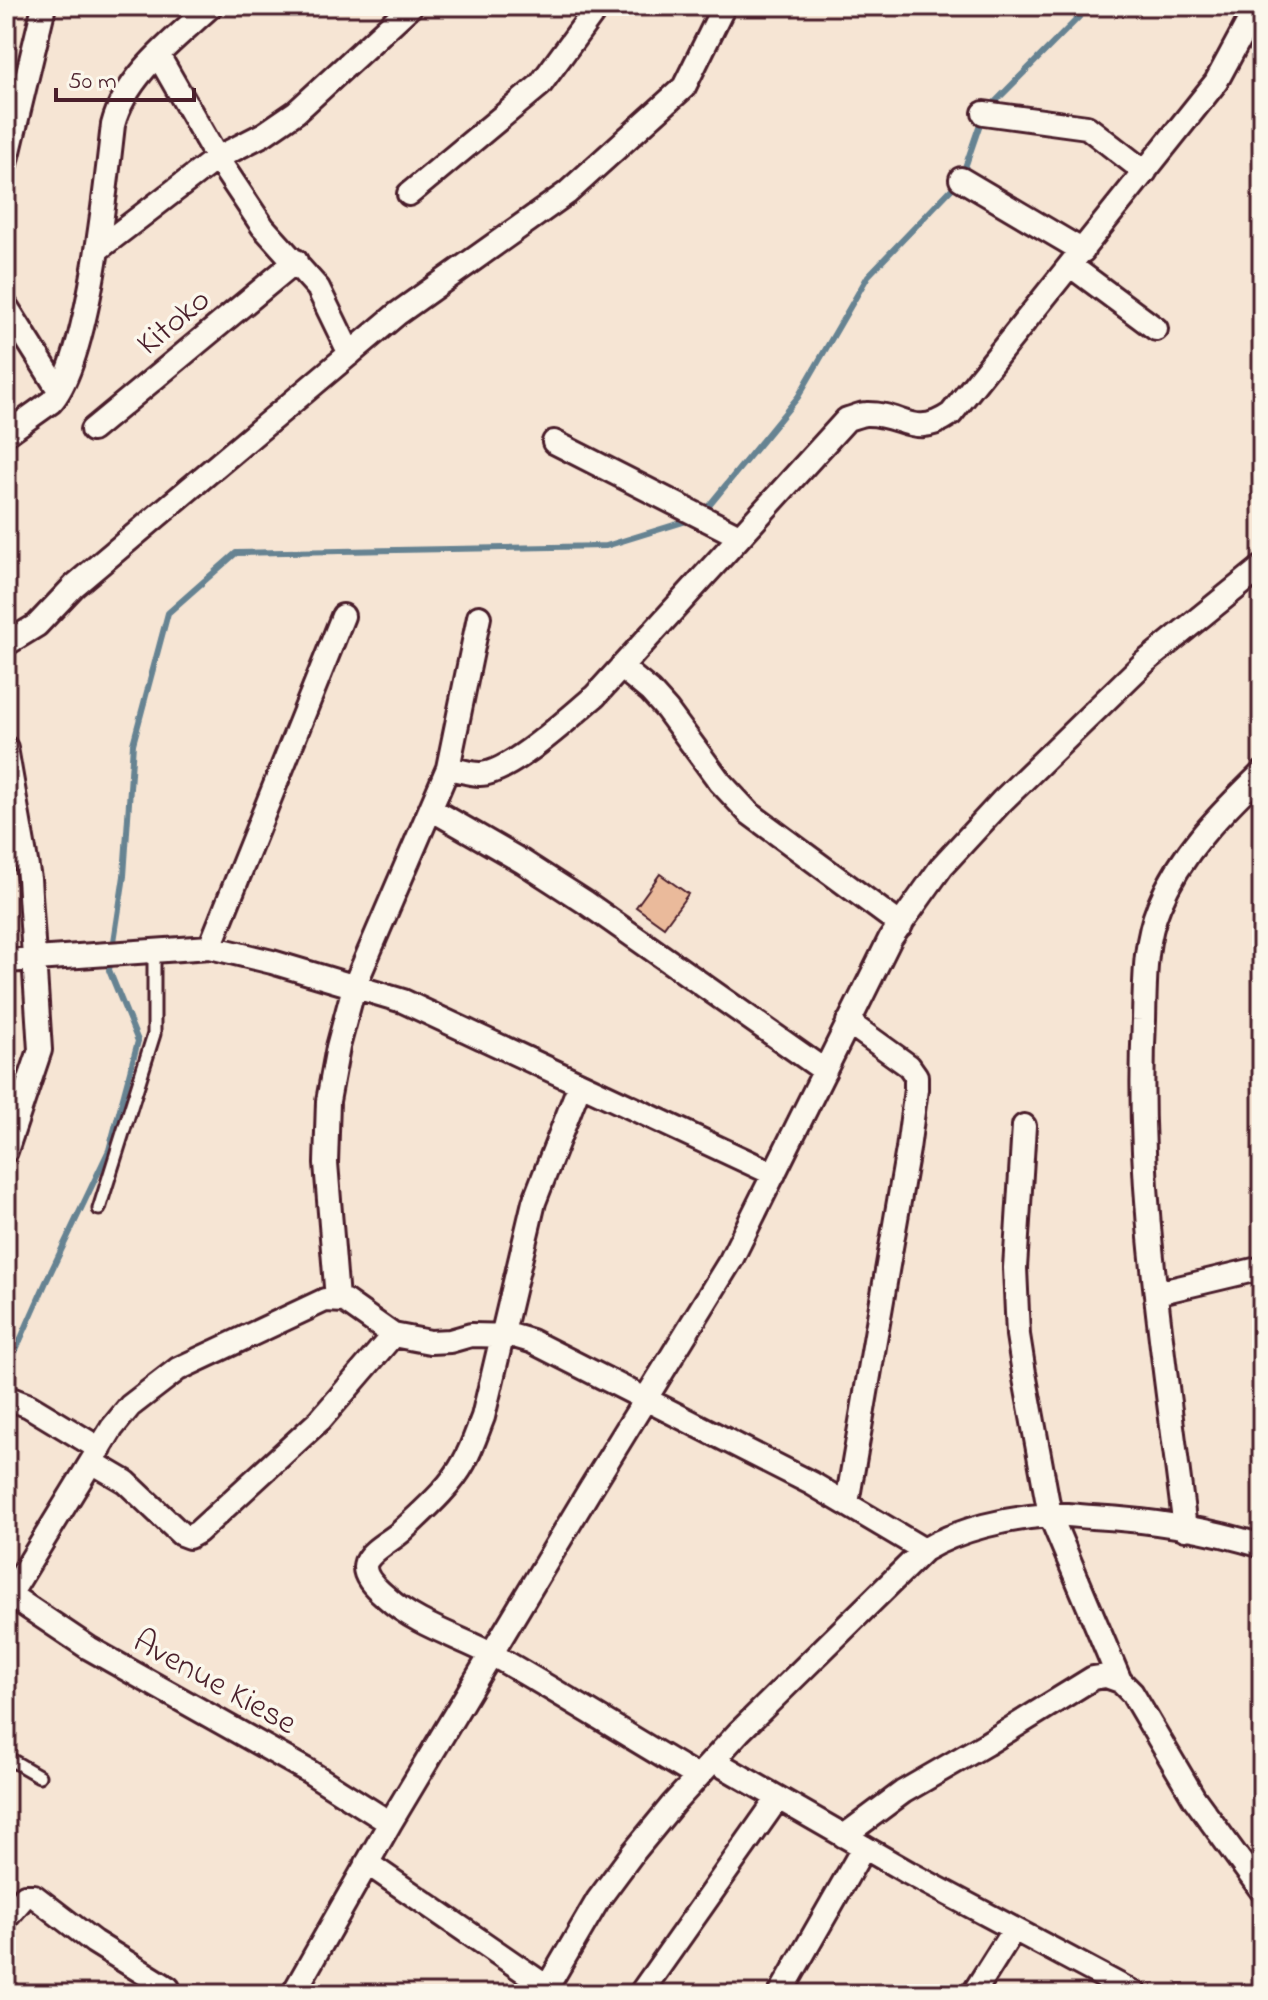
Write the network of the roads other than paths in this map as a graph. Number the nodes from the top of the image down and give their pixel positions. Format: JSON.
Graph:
{"nodes":[{"id":1,"x":44,"y":6,"type":"edge"},
{"id":2,"x":211,"y":6,"type":"edge"},
{"id":3,"x":411,"y":6,"type":"edge"},
{"id":4,"x":598,"y":6,"type":"edge"},
{"id":5,"x":724,"y":6,"type":"edge"},
{"id":6,"x":1257,"y":6,"type":"edge"},
{"id":7,"x":158,"y":55,"type":"junction"},
{"id":8,"x":984,"y":113,"type":"dead end"},
{"id":9,"x":217,"y":158,"type":"junction"},
{"id":10,"x":6,"y":164,"type":"edge"},
{"id":11,"x":1145,"y":172,"type":"junction"},
{"id":12,"x":961,"y":179,"type":"dead end"},
{"id":13,"x":409,"y":194,"type":"dead end"},
{"id":14,"x":97,"y":250,"type":"junction"},
{"id":15,"x":1077,"y":259,"type":"junction"},
{"id":16,"x":296,"y":261,"type":"junction"},
{"id":17,"x":6,"y":306,"type":"edge"},
{"id":18,"x":1156,"y":329,"type":"dead end"},
{"id":19,"x":350,"y":354,"type":"junction"},
{"id":20,"x":59,"y":390,"type":"junction"},
{"id":21,"x":92,"y":430,"type":"dead end"},
{"id":22,"x":6,"y":434,"type":"edge"},
{"id":23,"x":554,"y":442,"type":"dead end"},
{"id":24,"x":739,"y":536,"type":"junction"},
{"id":25,"x":1262,"y":567,"type":"edge"},
{"id":26,"x":343,"y":616,"type":"dead end"},
{"id":27,"x":479,"y":617,"type":"dead end"},
{"id":28,"x":6,"y":644,"type":"edge"},
{"id":29,"x":621,"y":667,"type":"junction"},
{"id":30,"x":6,"y":748,"type":"edge"},
{"id":31,"x":448,"y":768,"type":"junction"},
{"id":32,"x":1262,"y":773,"type":"edge"},
{"id":33,"x":431,"y":809,"type":"junction"},
{"id":34,"x":901,"y":925,"type":"junction"},
{"id":35,"x":210,"y":947,"type":"junction"},
{"id":36,"x":153,"y":950,"type":"junction"},
{"id":37,"x":33,"y":958,"type":"junction"},
{"id":38,"x":6,"y":961,"type":"edge"},
{"id":39,"x":354,"y":987,"type":"junction"},
{"id":40,"x":848,"y":1022,"type":"junction"},
{"id":41,"x":825,"y":1071,"type":"junction"},
{"id":42,"x":580,"y":1084,"type":"junction"},
{"id":43,"x":1024,"y":1126,"type":"dead end"},
{"id":44,"x":6,"y":1151,"type":"edge"},
{"id":45,"x":774,"y":1174,"type":"junction"},
{"id":46,"x":99,"y":1209,"type":"dead end"},
{"id":47,"x":1262,"y":1268,"type":"edge"},
{"id":48,"x":1157,"y":1293,"type":"junction"},
{"id":49,"x":337,"y":1299,"type":"junction"},
{"id":50,"x":393,"y":1335,"type":"junction"},
{"id":51,"x":501,"y":1335,"type":"junction"},
{"id":52,"x":6,"y":1397,"type":"edge"},
{"id":53,"x":646,"y":1399,"type":"junction"},
{"id":54,"x":96,"y":1456,"type":"junction"},
{"id":55,"x":847,"y":1503,"type":"junction"},
{"id":56,"x":1050,"y":1515,"type":"junction"},
{"id":57,"x":1185,"y":1529,"type":"junction"},
{"id":58,"x":1262,"y":1546,"type":"edge"},
{"id":59,"x":924,"y":1550,"type":"junction"},
{"id":60,"x":8,"y":1598,"type":"edge"},
{"id":61,"x":491,"y":1654,"type":"junction"},
{"id":62,"x":1120,"y":1681,"type":"junction"},
{"id":63,"x":6,"y":1757,"type":"edge"},
{"id":64,"x":706,"y":1769,"type":"junction"},
{"id":65,"x":39,"y":1776,"type":"dead end"},
{"id":66,"x":778,"y":1798,"type":"junction"},
{"id":67,"x":390,"y":1823,"type":"junction"},
{"id":68,"x":854,"y":1841,"type":"junction"},
{"id":69,"x":367,"y":1863,"type":"junction"},
{"id":70,"x":1262,"y":1891,"type":"edge"},
{"id":71,"x":6,"y":1918,"type":"edge"},
{"id":72,"x":1014,"y":1929,"type":"junction"},
{"id":73,"x":168,"y":1988,"type":"dead end"},
{"id":74,"x":545,"y":1990,"type":"edge"},
{"id":75,"x":1129,"y":1992,"type":"edge"},
{"id":76,"x":293,"y":1994,"type":"edge"},
{"id":77,"x":640,"y":1994,"type":"edge"},
{"id":78,"x":780,"y":1994,"type":"edge"},
{"id":79,"x":973,"y":1994,"type":"edge"}],
"edges":[{"from":1,"to":10,"type":"street"},
{"from":2,"to":7,"type":"street"},
{"from":3,"to":9,"type":"street"},
{"from":4,"to":13,"type":"street"},
{"from":5,"to":19,"type":"street"},
{"from":6,"to":11,"type":"street"},
{"from":7,"to":9,"type":"street"},
{"from":7,"to":14,"type":"street"},
{"from":8,"to":11,"type":"street"},
{"from":9,"to":14,"type":"street"},
{"from":9,"to":16,"type":"street"},
{"from":11,"to":15,"type":"street"},
{"from":12,"to":15,"type":"street"},
{"from":14,"to":20,"type":"street"},
{"from":15,"to":18,"type":"street"},
{"from":15,"to":24,"type":"street"},
{"from":16,"to":19,"type":"street"},
{"from":16,"to":21,"type":"street","name":"Kitoko"},
{"from":17,"to":20,"type":"street"},
{"from":19,"to":28,"type":"street"},
{"from":20,"to":22,"type":"street"},
{"from":23,"to":24,"type":"street"},
{"from":24,"to":29,"type":"street"},
{"from":25,"to":34,"type":"street"},
{"from":26,"to":35,"type":"street"},
{"from":27,"to":31,"type":"street"},
{"from":29,"to":31,"type":"street"},
{"from":29,"to":34,"type":"street"},
{"from":30,"to":37,"type":"street"},
{"from":31,"to":33,"type":"street"},
{"from":32,"to":48,"type":"street"},
{"from":33,"to":39,"type":"street"},
{"from":33,"to":41,"type":"street"},
{"from":34,"to":40,"type":"street"},
{"from":35,"to":36,"type":"street"},
{"from":35,"to":39,"type":"street"},
{"from":36,"to":37,"type":"street"},
{"from":36,"to":46,"type":"lane"},
{"from":37,"to":38,"type":"street"},
{"from":37,"to":44,"type":"street"},
{"from":39,"to":42,"type":"street"},
{"from":39,"to":49,"type":"street"},
{"from":40,"to":41,"type":"street"},
{"from":40,"to":55,"type":"street"},
{"from":41,"to":45,"type":"street"},
{"from":42,"to":45,"type":"street"},
{"from":42,"to":51,"type":"street"},
{"from":43,"to":56,"type":"street"},
{"from":45,"to":53,"type":"street"},
{"from":47,"to":48,"type":"street"},
{"from":48,"to":57,"type":"street"},
{"from":49,"to":50,"type":"street"},
{"from":49,"to":54,"type":"street"},
{"from":50,"to":51,"type":"street"},
{"from":50,"to":54,"type":"street"},
{"from":51,"to":53,"type":"street"},
{"from":51,"to":61,"type":"street"},
{"from":52,"to":54,"type":"street"},
{"from":53,"to":55,"type":"street"},
{"from":53,"to":61,"type":"street"},
{"from":54,"to":60,"type":"street"},
{"from":55,"to":59,"type":"street"},
{"from":56,"to":57,"type":"street"},
{"from":56,"to":59,"type":"street"},
{"from":56,"to":62,"type":"street"},
{"from":57,"to":58,"type":"street"},
{"from":59,"to":64,"type":"street"},
{"from":60,"to":67,"type":"street","name":"Avenue Kiese"},
{"from":61,"to":64,"type":"street"},
{"from":61,"to":67,"type":"street"},
{"from":62,"to":68,"type":"street"},
{"from":62,"to":70,"type":"street"},
{"from":63,"to":65,"type":"lane"},
{"from":64,"to":66,"type":"street"},
{"from":64,"to":74,"type":"street"},
{"from":66,"to":68,"type":"street"},
{"from":66,"to":77,"type":"street"},
{"from":67,"to":69,"type":"street"},
{"from":68,"to":72,"type":"street"},
{"from":68,"to":78,"type":"street"},
{"from":69,"to":74,"type":"street"},
{"from":69,"to":76,"type":"street"},
{"from":71,"to":73,"type":"street"},
{"from":72,"to":75,"type":"street"},
{"from":72,"to":79,"type":"street"}]}
